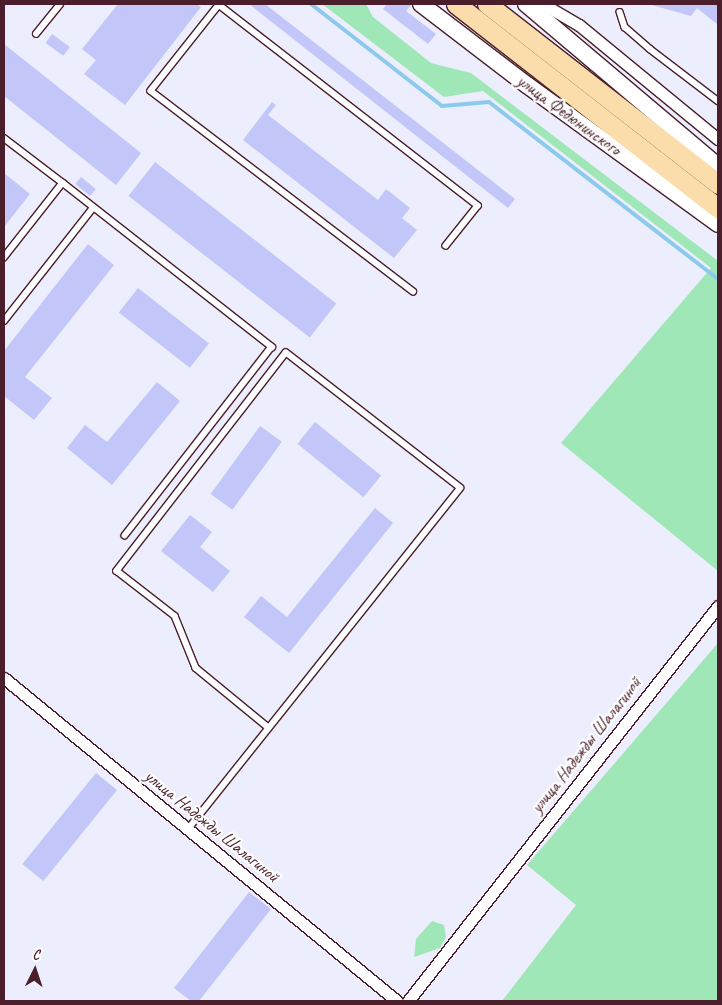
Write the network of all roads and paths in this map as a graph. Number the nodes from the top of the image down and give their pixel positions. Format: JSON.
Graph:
{"nodes":[{"id":1,"x":60,"y":4,"type":"edge"},
{"id":2,"x":219,"y":4,"type":"edge"},
{"id":3,"x":421,"y":4,"type":"edge"},
{"id":4,"x":456,"y":4,"type":"edge"},
{"id":5,"x":487,"y":4,"type":"edge"},
{"id":6,"x":526,"y":4,"type":"edge"},
{"id":7,"x":544,"y":4,"type":"edge"},
{"id":8,"x":620,"y":12,"type":"dead end"},
{"id":9,"x":36,"y":34,"type":"dead end"},
{"id":10,"x":718,"y":101,"type":"edge"},
{"id":11,"x":4,"y":138,"type":"edge"},
{"id":12,"x":718,"y":140,"type":"edge"},
{"id":13,"x":718,"y":166,"type":"edge"},
{"id":14,"x":63,"y":183,"type":"junction"},
{"id":15,"x":718,"y":184,"type":"edge"},
{"id":16,"x":93,"y":208,"type":"junction"},
{"id":17,"x":718,"y":208,"type":"edge"},
{"id":18,"x":718,"y":224,"type":"edge"},
{"id":19,"x":446,"y":246,"type":"dead end"},
{"id":20,"x":4,"y":258,"type":"edge"},
{"id":21,"x":413,"y":291,"type":"dead end"},
{"id":22,"x":4,"y":321,"type":"edge"},
{"id":23,"x":125,"y":536,"type":"dead end"},
{"id":24,"x":718,"y":606,"type":"edge"},
{"id":25,"x":4,"y":678,"type":"edge"},
{"id":26,"x":269,"y":728,"type":"junction"},
{"id":27,"x":188,"y":829,"type":"junction"},
{"id":28,"x":397,"y":1001,"type":"edge"},
{"id":29,"x":408,"y":1001,"type":"edge"}],
"edges":[{"from":1,"to":9,"type":"lane"},
{"from":2,"to":19,"type":"lane"},
{"from":2,"to":21,"type":"lane"},
{"from":3,"to":18,"type":"main road","name":"улица Федюнинского"},
{"from":4,"to":17,"type":"highway","name":"улица Федюнинского"},
{"from":5,"to":15,"type":"highway","name":"улица Федюнинского"},
{"from":6,"to":13,"type":"main road"},
{"from":7,"to":12,"type":"street"},
{"from":8,"to":10,"type":"lane"},
{"from":11,"to":14,"type":"lane"},
{"from":14,"to":16,"type":"lane"},
{"from":14,"to":20,"type":"lane"},
{"from":16,"to":22,"type":"lane"},
{"from":16,"to":23,"type":"lane"},
{"from":24,"to":29,"type":"street","name":"улица Надежды Шалагиной"},
{"from":25,"to":27,"type":"street","name":"улица Надежды Шалагиной"},
{"from":26,"to":26,"type":"lane"},
{"from":26,"to":27,"type":"lane"},
{"from":27,"to":28,"type":"street","name":"улица Надежды Шалагиной"}]}
